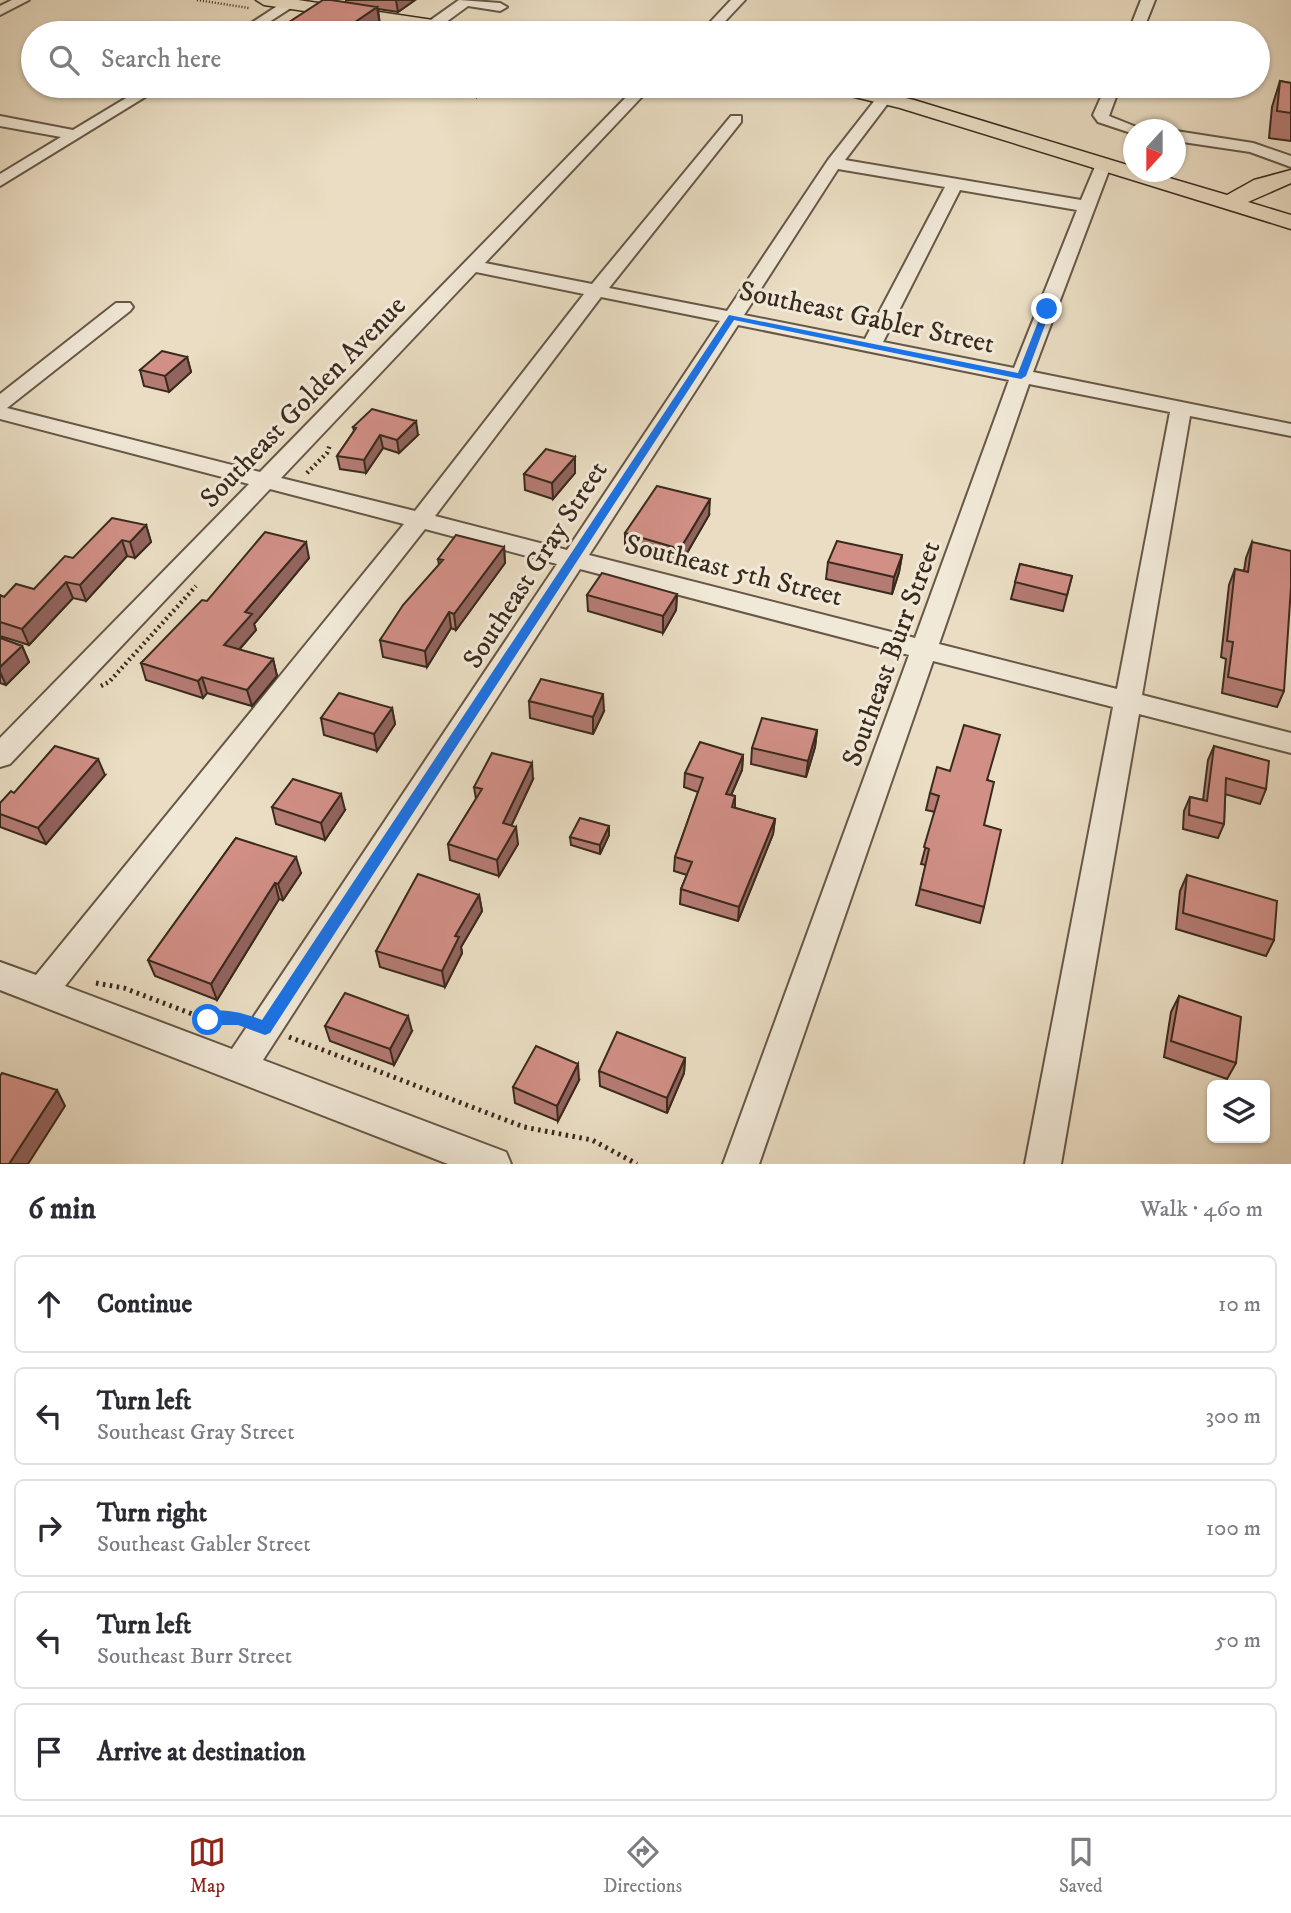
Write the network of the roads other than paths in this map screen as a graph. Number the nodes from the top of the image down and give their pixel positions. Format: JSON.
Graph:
{"nodes":[{"id":1,"x":22,"y":0,"type":"edge"},
{"id":2,"x":264,"y":0,"type":"edge"},
{"id":3,"x":738,"y":0,"type":"edge"},
{"id":4,"x":1148,"y":0,"type":"edge"},
{"id":5,"x":466,"y":1,"type":"edge"},
{"id":6,"x":290,"y":4,"type":"junction"},
{"id":7,"x":500,"y":7,"type":"dead end"},
{"id":8,"x":0,"y":11,"type":"edge"},
{"id":9,"x":262,"y":21,"type":"edge"},
{"id":10,"x":386,"y":21,"type":"edge"},
{"id":11,"x":436,"y":21,"type":"edge"},
{"id":12,"x":718,"y":21,"type":"edge"},
{"id":13,"x":1140,"y":21,"type":"edge"},
{"id":14,"x":136,"y":98,"type":"edge"},
{"id":15,"x":634,"y":98,"type":"edge"},
{"id":16,"x":884,"y":98,"type":"joint"},
{"id":17,"x":1108,"y":98,"type":"edge"},
{"id":18,"x":736,"y":119,"type":"dead end"},
{"id":19,"x":0,"y":121,"type":"edge"},
{"id":20,"x":1123,"y":128,"type":"edge"},
{"id":21,"x":75,"y":135,"type":"junction"},
{"id":22,"x":1186,"y":137,"type":"edge"},
{"id":23,"x":1291,"y":162,"type":"edge"},
{"id":24,"x":834,"y":163,"type":"junction"},
{"id":25,"x":1102,"y":165,"type":"junction"},
{"id":26,"x":1291,"y":176,"type":"edge"},
{"id":27,"x":0,"y":181,"type":"edge"},
{"id":28,"x":955,"y":184,"type":"junction"},
{"id":29,"x":1229,"y":203,"type":"junction"},
{"id":30,"x":1085,"y":206,"type":"junction"},
{"id":31,"x":1291,"y":222,"type":"edge"},
{"id":32,"x":473,"y":266,"type":"junction"},
{"id":33,"x":596,"y":291,"type":"junction"},
{"id":34,"x":124,"y":307,"type":"dead end"},
{"id":35,"x":732,"y":317,"type":"junction"},
{"id":36,"x":871,"y":346,"type":"junction"},
{"id":37,"x":1021,"y":376,"type":"junction"},
{"id":38,"x":0,"y":404,"type":"edge"},
{"id":39,"x":1181,"y":408,"type":"junction"},
{"id":40,"x":0,"y":413,"type":"edge"},
{"id":41,"x":1291,"y":430,"type":"edge"},
{"id":42,"x":267,"y":481,"type":"junction"},
{"id":43,"x":421,"y":519,"type":"junction"},
{"id":44,"x":573,"y":559,"type":"junction"},
{"id":45,"x":925,"y":649,"type":"junction"},
{"id":46,"x":1128,"y":701,"type":"junction"},
{"id":47,"x":1291,"y":743,"type":"edge"},
{"id":48,"x":0,"y":756,"type":"edge"},
{"id":49,"x":0,"y":976,"type":"edge"},
{"id":50,"x":50,"y":982,"type":"junction"},
{"id":51,"x":239,"y":1067,"type":"junction"},
{"id":52,"x":493,"y":1164,"type":"edge"},
{"id":53,"x":741,"y":1164,"type":"edge"},
{"id":54,"x":1043,"y":1164,"type":"edge"}],
"edges":[{"from":1,"to":8,"type":"street"},
{"from":2,"to":6,"type":"main road"},
{"from":3,"to":12,"type":"street"},
{"from":4,"to":13,"type":"street"},
{"from":5,"to":7,"type":"street"},
{"from":5,"to":11,"type":"street"},
{"from":6,"to":9,"type":"street"},
{"from":6,"to":10,"type":"main road"},
{"from":14,"to":21,"type":"street"},
{"from":15,"to":32,"type":"street","name":"Southeast Golden Avenue"},
{"from":16,"to":24,"type":"street","name":"Southeast Gray Street"},
{"from":16,"to":25,"type":"main road"},
{"from":17,"to":20,"type":"street"},
{"from":18,"to":33,"type":"street"},
{"from":19,"to":21,"type":"street"},
{"from":21,"to":27,"type":"street"},
{"from":22,"to":23,"type":"street"},
{"from":24,"to":28,"type":"street"},
{"from":24,"to":35,"type":"street","name":"Southeast Gray Street"},
{"from":25,"to":29,"type":"main road"},
{"from":25,"to":30,"type":"street","name":"Southeast Burr Street"},
{"from":26,"to":29,"type":"main road"},
{"from":28,"to":30,"type":"street"},
{"from":28,"to":36,"type":"street"},
{"from":29,"to":31,"type":"main road"},
{"from":30,"to":37,"type":"street","name":"Southeast Burr Street"},
{"from":32,"to":33,"type":"street","name":"Southeast Gabler Street"},
{"from":32,"to":42,"type":"street","name":"Southeast Golden Avenue"},
{"from":33,"to":35,"type":"street","name":"Southeast Gabler Street"},
{"from":33,"to":43,"type":"street"},
{"from":34,"to":38,"type":"street"},
{"from":35,"to":36,"type":"street","name":"Southeast Gabler Street"},
{"from":35,"to":44,"type":"street","name":"Southeast Gray Street"},
{"from":36,"to":37,"type":"street","name":"Southeast Gabler Street"},
{"from":37,"to":39,"type":"street","name":"Southeast Gabler Street"},
{"from":37,"to":45,"type":"street","name":"Southeast Burr Street"},
{"from":39,"to":41,"type":"street","name":"Southeast Gabler Street"},
{"from":39,"to":46,"type":"street"},
{"from":40,"to":42,"type":"street","name":"Southeast 5th Street"},
{"from":42,"to":43,"type":"street","name":"Southeast 5th Street"},
{"from":42,"to":48,"type":"street","name":"Southeast Golden Avenue"},
{"from":43,"to":44,"type":"street","name":"Southeast 5th Street"},
{"from":43,"to":50,"type":"street"},
{"from":44,"to":45,"type":"street","name":"Southeast 5th Street"},
{"from":44,"to":51,"type":"street","name":"Southeast Gray Street"},
{"from":45,"to":46,"type":"street","name":"Southeast 5th Street"},
{"from":45,"to":53,"type":"street","name":"Southeast Burr Street"},
{"from":46,"to":47,"type":"street","name":"Southeast 5th Street"},
{"from":46,"to":54,"type":"street"},
{"from":49,"to":50,"type":"street"},
{"from":50,"to":51,"type":"street"},
{"from":51,"to":52,"type":"street"}]}
